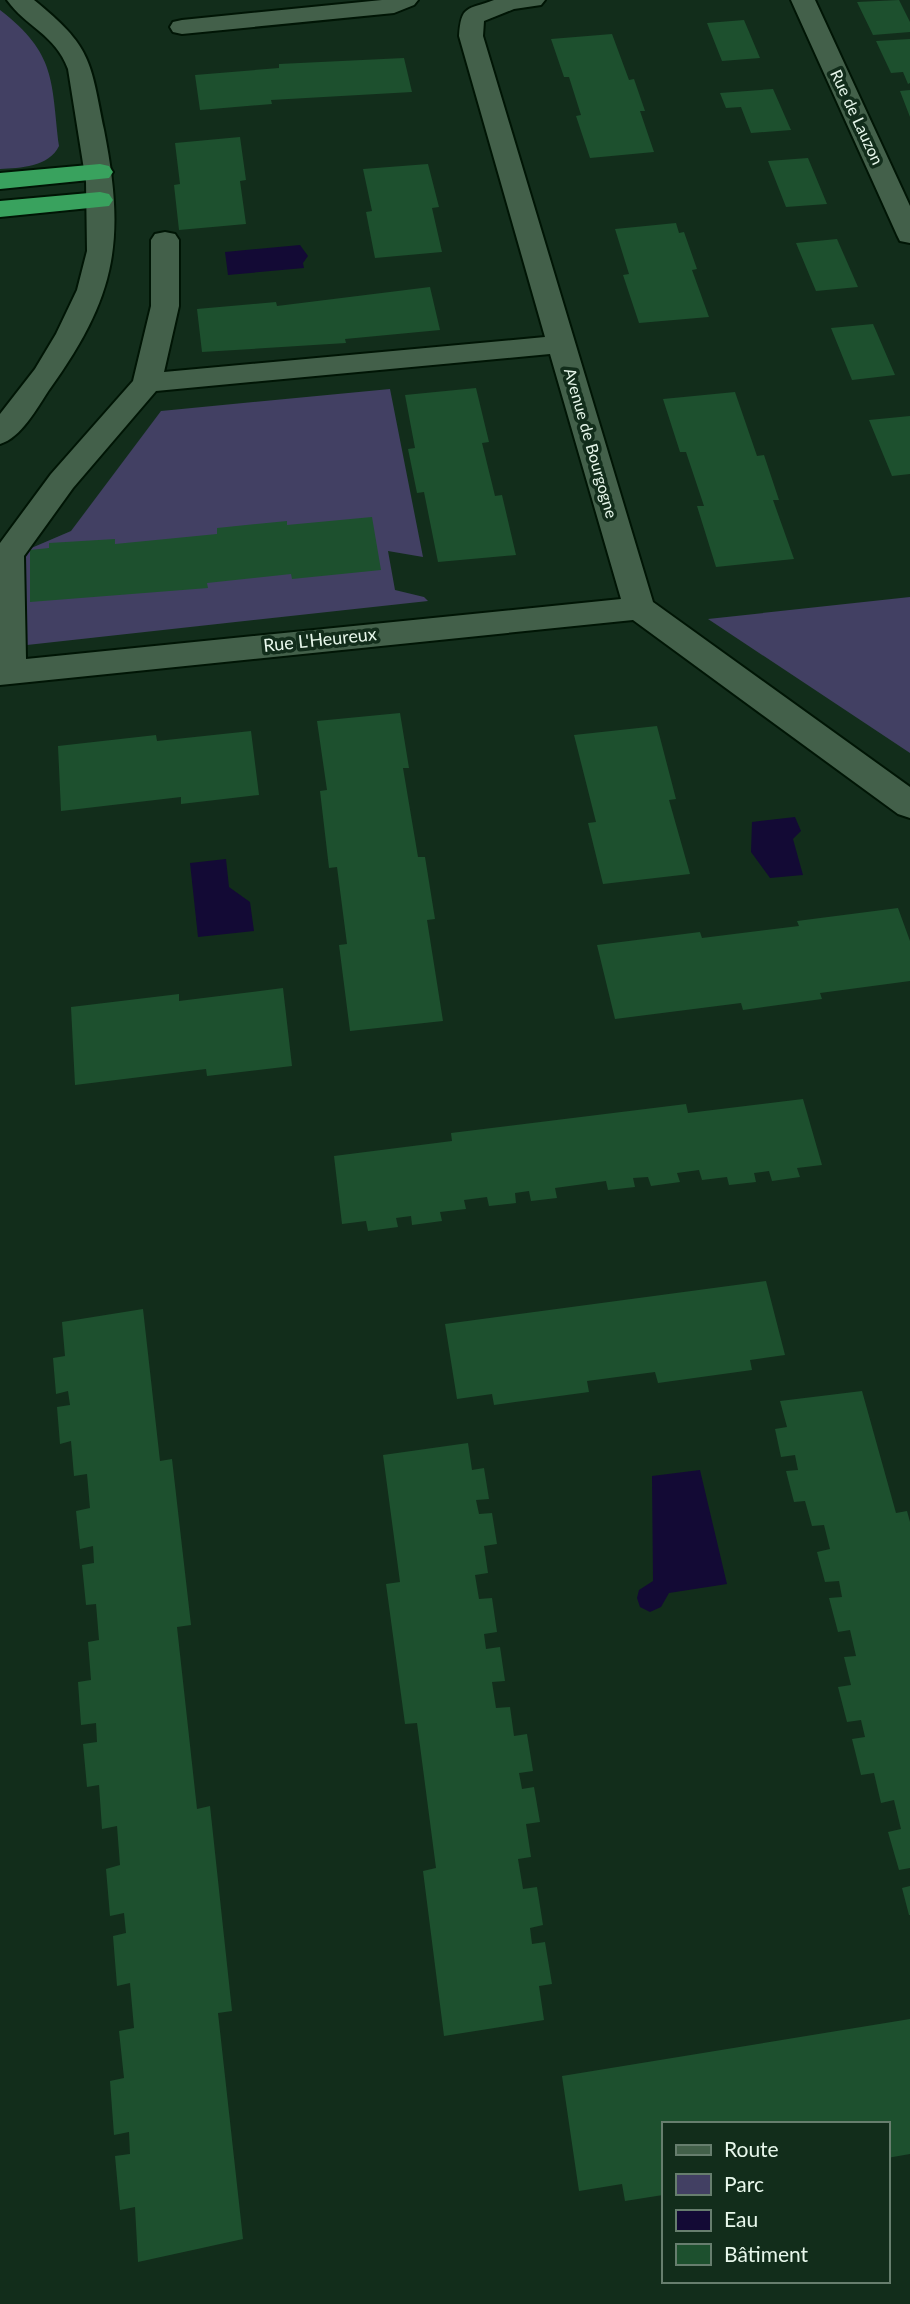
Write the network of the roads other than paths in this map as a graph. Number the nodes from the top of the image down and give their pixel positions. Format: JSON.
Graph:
{"nodes":[{"id":1,"x":19,"y":0,"type":"edge"},
{"id":2,"x":406,"y":0,"type":"edge"},
{"id":3,"x":464,"y":0,"type":"edge"},
{"id":4,"x":533,"y":0,"type":"edge"},
{"id":5,"x":803,"y":0,"type":"edge"},
{"id":6,"x":491,"y":9,"type":"junction"},
{"id":7,"x":182,"y":27,"type":"dead end"},
{"id":8,"x":100,"y":172,"type":"junction"},
{"id":9,"x":0,"y":181,"type":"edge"},
{"id":10,"x":100,"y":200,"type":"junction"},
{"id":11,"x":0,"y":209,"type":"edge"},
{"id":12,"x":910,"y":235,"type":"edge"},
{"id":13,"x":165,"y":240,"type":"dead end"},
{"id":14,"x":562,"y":344,"type":"junction"},
{"id":15,"x":147,"y":383,"type":"junction"},
{"id":16,"x":0,"y":434,"type":"edge"},
{"id":17,"x":639,"y":608,"type":"junction"},
{"id":18,"x":5,"y":673,"type":"edge"},
{"id":19,"x":910,"y":805,"type":"edge"}],
"edges":[{"from":1,"to":8,"type":"street"},
{"from":2,"to":7,"type":"street"},
{"from":3,"to":6,"type":"street"},
{"from":4,"to":6,"type":"street"},
{"from":5,"to":12,"type":"street","name":"Rue de Lauzon"},
{"from":6,"to":14,"type":"street","name":"Avenue de Bourgogne"},
{"from":8,"to":9,"type":"highway"},
{"from":8,"to":10,"type":"street"},
{"from":10,"to":11,"type":"highway"},
{"from":10,"to":16,"type":"street"},
{"from":13,"to":15,"type":"street"},
{"from":14,"to":15,"type":"street"},
{"from":14,"to":17,"type":"street","name":"Avenue de Bourgogne"},
{"from":15,"to":18,"type":"street"},
{"from":17,"to":18,"type":"street","name":"Rue L'Heureux"},
{"from":17,"to":19,"type":"street"}]}
